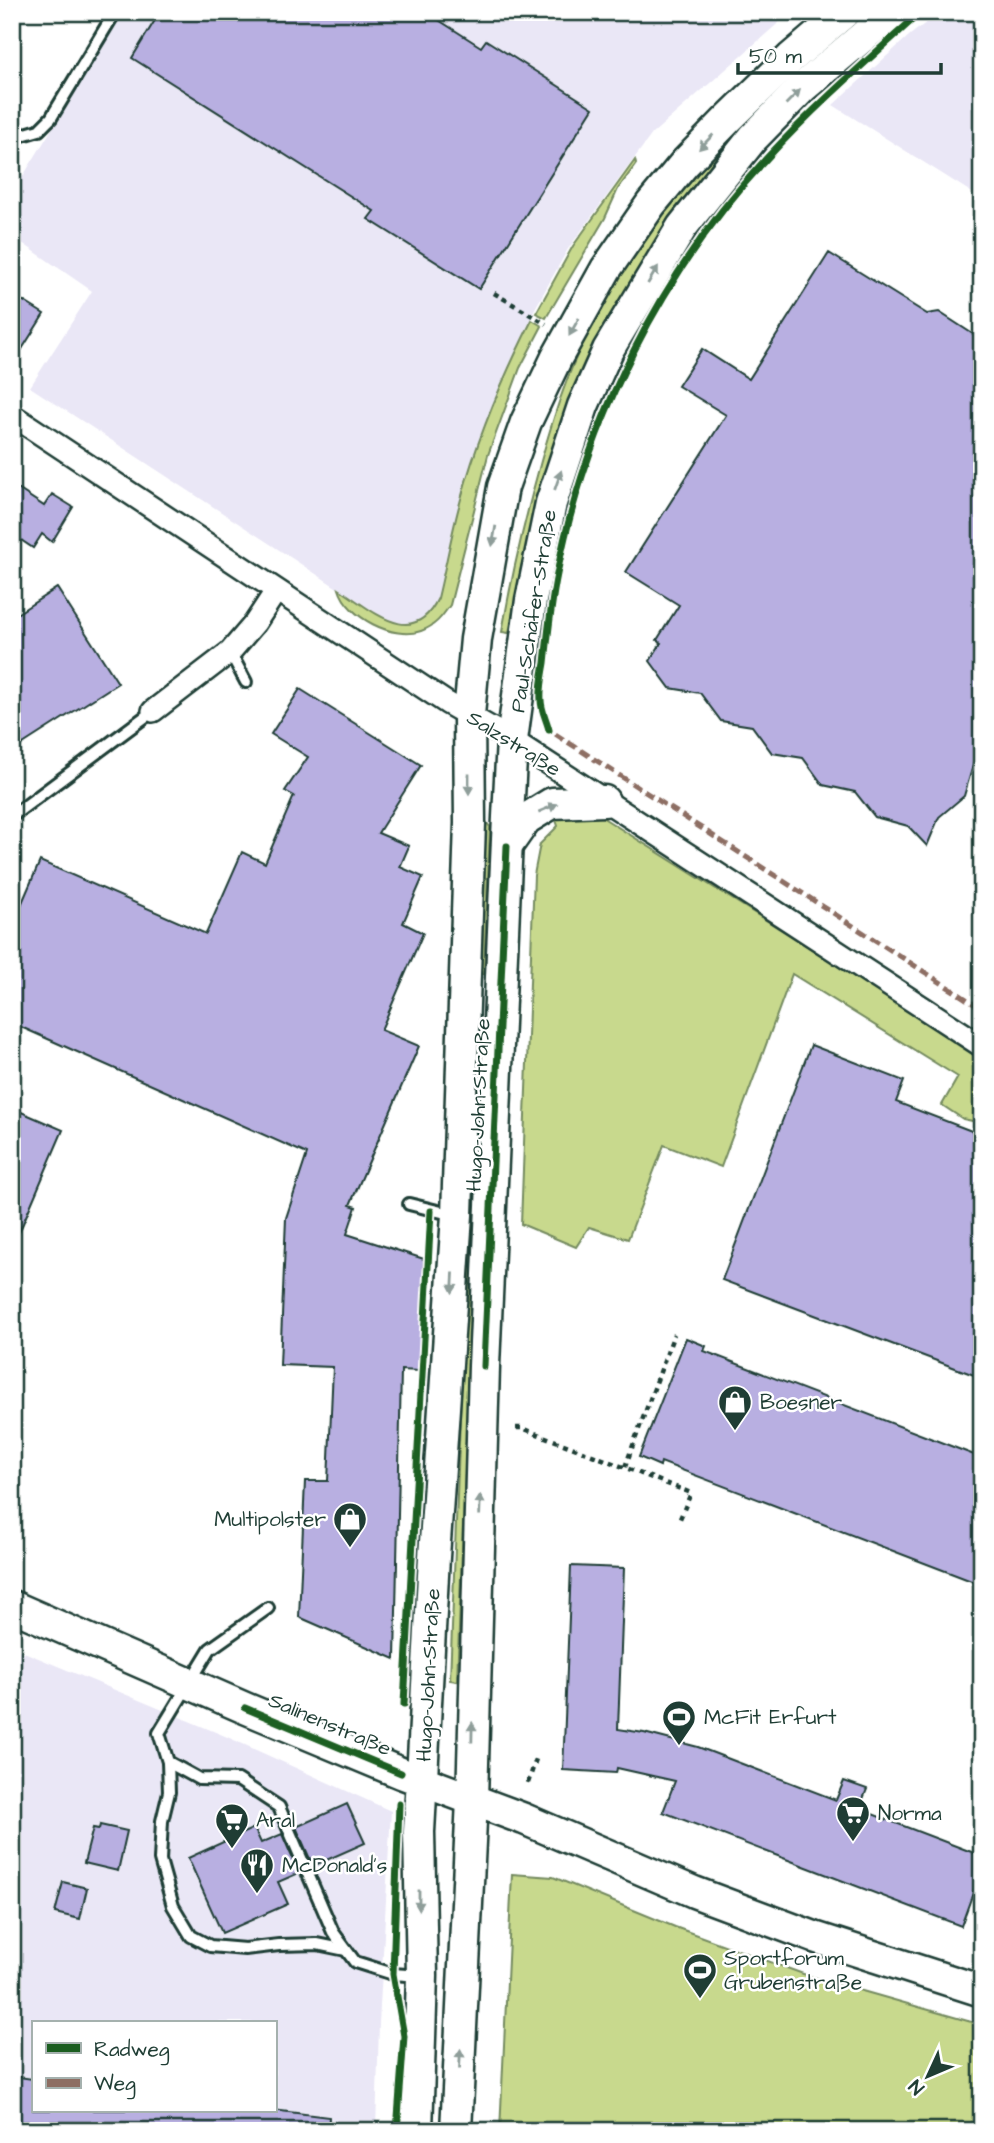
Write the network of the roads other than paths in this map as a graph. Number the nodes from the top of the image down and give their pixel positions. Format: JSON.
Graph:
{"nodes":[{"id":1,"x":115,"y":12,"type":"edge"},
{"id":2,"x":845,"y":12,"type":"edge"},
{"id":3,"x":892,"y":12,"type":"edge"},
{"id":4,"x":12,"y":138,"type":"edge"},
{"id":5,"x":12,"y":415,"type":"edge"},
{"id":6,"x":276,"y":591,"type":"junction"},
{"id":7,"x":230,"y":652,"type":"junction"},
{"id":8,"x":246,"y":682,"type":"dead end"},
{"id":9,"x":153,"y":711,"type":"joint"},
{"id":10,"x":469,"y":715,"type":"junction"},
{"id":11,"x":512,"y":740,"type":"junction"},
{"id":12,"x":604,"y":801,"type":"junction"},
{"id":13,"x":12,"y":816,"type":"edge"},
{"id":14,"x":507,"y":846,"type":"junction"},
{"id":15,"x":982,"y":1046,"type":"edge"},
{"id":16,"x":409,"y":1204,"type":"dead end"},
{"id":17,"x":457,"y":1215,"type":"junction"},
{"id":18,"x":12,"y":1606,"type":"edge"},
{"id":19,"x":268,"y":1608,"type":"dead end"},
{"id":20,"x":189,"y":1683,"type":"junction"},
{"id":21,"x":168,"y":1762,"type":"junction"},
{"id":22,"x":423,"y":1781,"type":"junction"},
{"id":23,"x":471,"y":1800,"type":"junction"},
{"id":24,"x":346,"y":1950,"type":"junction"},
{"id":25,"x":422,"y":1976,"type":"junction"},
{"id":26,"x":982,"y":1991,"type":"edge"},
{"id":27,"x":417,"y":2131,"type":"edge"},
{"id":28,"x":456,"y":2131,"type":"edge"}],
"edges":[{"from":1,"to":4,"type":"lane"},
{"from":2,"to":10,"type":"main road","one_way":true},
{"from":11,"to":3,"type":"main road","name":"Paul-Schäfer-Straße","one_way":true},
{"from":5,"to":6,"type":"street","name":"Salzstraße"},
{"from":6,"to":7,"type":"street"},
{"from":6,"to":10,"type":"street","name":"Salzstraße"},
{"from":7,"to":8,"type":"lane"},
{"from":7,"to":9,"type":"street"},
{"from":9,"to":13,"type":"lane"},
{"from":10,"to":11,"type":"street","name":"Salzstraße"},
{"from":10,"to":17,"type":"main road","name":"Hugo-John-Straße","one_way":true},
{"from":11,"to":12,"type":"street","name":"Salzstraße"},
{"from":11,"to":14,"type":"main road","name":"Hugo-John-Straße"},
{"from":14,"to":12,"type":"main road","one_way":true},
{"from":12,"to":15,"type":"street","name":"Salzstraße"},
{"from":23,"to":14,"type":"main road","name":"Hugo-John-Straße","one_way":true},
{"from":16,"to":17,"type":"lane"},
{"from":17,"to":22,"type":"main road","name":"Hugo-John-Straße","one_way":true},
{"from":18,"to":20,"type":"main road","name":"Salinenstraße"},
{"from":19,"to":20,"type":"lane"},
{"from":20,"to":21,"type":"lane"},
{"from":20,"to":22,"type":"main road","name":"Salinenstraße"},
{"from":21,"to":24,"type":"lane"},
{"from":21,"to":24,"type":"lane"},
{"from":22,"to":23,"type":"main road","name":"Salinenstraße"},
{"from":22,"to":25,"type":"main road","name":"Hugo-John-Straße","one_way":true},
{"from":23,"to":26,"type":"main road","name":"Salinenstraße"},
{"from":28,"to":23,"type":"main road","name":"Hugo-John-Straße","one_way":true},
{"from":24,"to":25,"type":"lane"},
{"from":25,"to":27,"type":"main road","name":"Hugo-John-Straße"}]}
